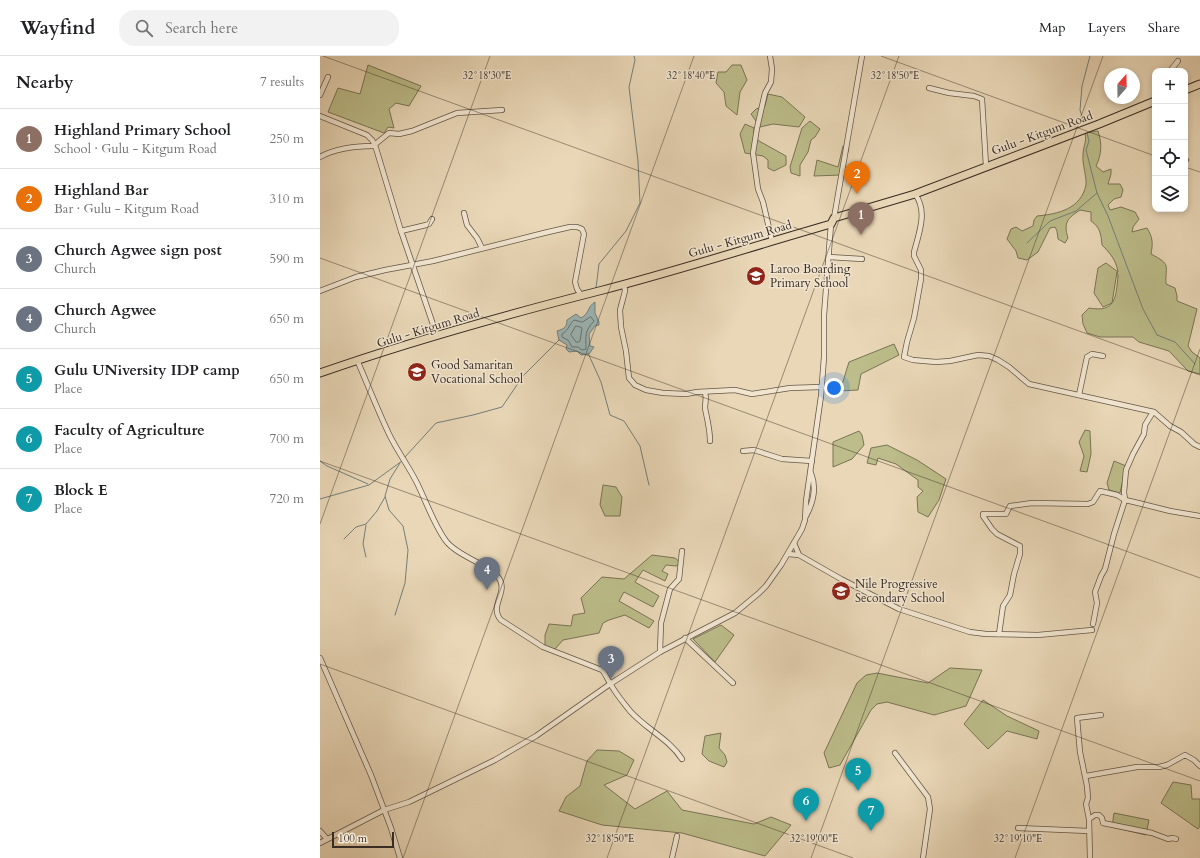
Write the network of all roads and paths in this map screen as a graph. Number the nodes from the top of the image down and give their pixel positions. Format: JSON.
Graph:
{"nodes":[{"id":1,"x":770,"y":56,"type":"edge"},
{"id":2,"x":862,"y":56,"type":"edge"},
{"id":3,"x":1178,"y":61,"type":"dead end"},
{"id":4,"x":1172,"y":68,"type":"edge"},
{"id":5,"x":328,"y":76,"type":"dead end"},
{"id":6,"x":1200,"y":84,"type":"edge"},
{"id":7,"x":929,"y":88,"type":"dead end"},
{"id":8,"x":1188,"y":89,"type":"edge"},
{"id":9,"x":320,"y":95,"type":"edge"},
{"id":10,"x":1152,"y":102,"type":"edge"},
{"id":11,"x":502,"y":110,"type":"dead end"},
{"id":12,"x":320,"y":116,"type":"edge"},
{"id":13,"x":375,"y":145,"type":"junction"},
{"id":14,"x":320,"y":157,"type":"edge"},
{"id":15,"x":986,"y":166,"type":"junction"},
{"id":16,"x":915,"y":194,"type":"junction"},
{"id":17,"x":464,"y":213,"type":"dead end"},
{"id":18,"x":432,"y":219,"type":"dead end"},
{"id":19,"x":833,"y":221,"type":"junction"},
{"id":20,"x":401,"y":231,"type":"junction"},
{"id":21,"x":772,"y":241,"type":"junction"},
{"id":22,"x":482,"y":248,"type":"junction"},
{"id":23,"x":829,"y":257,"type":"junction"},
{"id":24,"x":862,"y":259,"type":"dead end"},
{"id":25,"x":412,"y":264,"type":"junction"},
{"id":26,"x":624,"y":284,"type":"junction"},
{"id":27,"x":320,"y":291,"type":"edge"},
{"id":28,"x":580,"y":295,"type":"junction"},
{"id":29,"x":437,"y":336,"type":"junction"},
{"id":30,"x":1103,"y":356,"type":"dead end"},
{"id":31,"x":357,"y":360,"type":"junction"},
{"id":32,"x":320,"y":373,"type":"edge"},
{"id":33,"x":821,"y":387,"type":"junction"},
{"id":34,"x":705,"y":392,"type":"junction"},
{"id":35,"x":1079,"y":395,"type":"junction"},
{"id":36,"x":1153,"y":412,"type":"junction"},
{"id":37,"x":710,"y":441,"type":"dead end"},
{"id":38,"x":1200,"y":447,"type":"edge"},
{"id":39,"x":743,"y":451,"type":"dead end"},
{"id":40,"x":812,"y":461,"type":"junction"},
{"id":41,"x":1125,"y":500,"type":"junction"},
{"id":42,"x":1200,"y":516,"type":"edge"},
{"id":43,"x":794,"y":543,"type":"junction"},
{"id":44,"x":682,"y":551,"type":"dead end"},
{"id":45,"x":788,"y":554,"type":"junction"},
{"id":46,"x":799,"y":555,"type":"junction"},
{"id":47,"x":1093,"y":624,"type":"dead end"},
{"id":48,"x":1092,"y":630,"type":"dead end"},
{"id":49,"x":999,"y":634,"type":"junction"},
{"id":50,"x":685,"y":638,"type":"junction"},
{"id":51,"x":660,"y":652,"type":"junction"},
{"id":52,"x":320,"y":658,"type":"edge"},
{"id":53,"x":733,"y":683,"type":"dead end"},
{"id":54,"x":610,"y":684,"type":"junction"},
{"id":55,"x":1101,"y":716,"type":"dead end"},
{"id":56,"x":895,"y":753,"type":"dead end"},
{"id":57,"x":682,"y":759,"type":"dead end"},
{"id":58,"x":1200,"y":766,"type":"edge"},
{"id":59,"x":1086,"y":776,"type":"junction"},
{"id":60,"x":384,"y":810,"type":"junction"},
{"id":61,"x":1089,"y":819,"type":"junction"},
{"id":62,"x":1018,"y":828,"type":"dead end"},
{"id":63,"x":320,"y":831,"type":"edge"},
{"id":64,"x":1089,"y":831,"type":"junction"},
{"id":65,"x":678,"y":836,"type":"dead end"},
{"id":66,"x":327,"y":839,"type":"junction"},
{"id":67,"x":1176,"y":839,"type":"dead end"},
{"id":68,"x":320,"y":843,"type":"edge"},
{"id":69,"x":400,"y":858,"type":"edge"},
{"id":70,"x":672,"y":858,"type":"edge"},
{"id":71,"x":923,"y":858,"type":"edge"},
{"id":72,"x":1090,"y":858,"type":"edge"}],
"edges":[{"from":1,"to":21,"type":"street"},
{"from":2,"to":19,"type":"street"},
{"from":3,"to":4,"type":"street"},
{"from":5,"to":9,"type":"street"},
{"from":6,"to":8,"type":"main road"},
{"from":7,"to":15,"type":"street"},
{"from":10,"to":15,"type":"main road","name":"Gulu - Kitgum Road"},
{"from":11,"to":13,"type":"street"},
{"from":12,"to":13,"type":"street"},
{"from":13,"to":14,"type":"street"},
{"from":13,"to":20,"type":"street"},
{"from":15,"to":16,"type":"main road","name":"Gulu - Kitgum Road"},
{"from":16,"to":19,"type":"main road","name":"Gulu - Kitgum Road"},
{"from":16,"to":35,"type":"street"},
{"from":17,"to":22,"type":"street"},
{"from":18,"to":20,"type":"street"},
{"from":19,"to":21,"type":"main road","name":"Gulu - Kitgum Road"},
{"from":19,"to":23,"type":"street"},
{"from":20,"to":25,"type":"street"},
{"from":21,"to":26,"type":"main road","name":"Gulu - Kitgum Road"},
{"from":22,"to":25,"type":"street"},
{"from":22,"to":28,"type":"street"},
{"from":23,"to":24,"type":"street"},
{"from":23,"to":33,"type":"street"},
{"from":25,"to":27,"type":"street"},
{"from":25,"to":29,"type":"street"},
{"from":26,"to":28,"type":"main road","name":"Gulu - Kitgum Road"},
{"from":26,"to":34,"type":"street"},
{"from":28,"to":29,"type":"main road","name":"Gulu - Kitgum Road"},
{"from":29,"to":31,"type":"main road","name":"Gulu - Kitgum Road"},
{"from":30,"to":35,"type":"street"},
{"from":31,"to":32,"type":"main road","name":"Gulu - Kitgum Road"},
{"from":31,"to":54,"type":"street"},
{"from":33,"to":34,"type":"street"},
{"from":33,"to":40,"type":"street"},
{"from":34,"to":37,"type":"street"},
{"from":35,"to":36,"type":"street"},
{"from":36,"to":38,"type":"street"},
{"from":36,"to":41,"type":"street"},
{"from":39,"to":40,"type":"street"},
{"from":40,"to":43,"type":"street"},
{"from":41,"to":42,"type":"street"},
{"from":41,"to":47,"type":"street"},
{"from":41,"to":49,"type":"street"},
{"from":43,"to":45,"type":"street"},
{"from":43,"to":46,"type":"street"},
{"from":44,"to":51,"type":"street"},
{"from":45,"to":46,"type":"street"},
{"from":45,"to":50,"type":"street"},
{"from":46,"to":49,"type":"street"},
{"from":48,"to":49,"type":"street"},
{"from":50,"to":51,"type":"street"},
{"from":50,"to":53,"type":"street"},
{"from":51,"to":54,"type":"street"},
{"from":52,"to":60,"type":"street"},
{"from":54,"to":57,"type":"street"},
{"from":54,"to":60,"type":"street"},
{"from":55,"to":59,"type":"street"},
{"from":56,"to":71,"type":"street"},
{"from":58,"to":59,"type":"street"},
{"from":59,"to":61,"type":"street"},
{"from":60,"to":66,"type":"street"},
{"from":60,"to":69,"type":"street"},
{"from":61,"to":64,"type":"street"},
{"from":61,"to":67,"type":"street"},
{"from":62,"to":64,"type":"street"},
{"from":63,"to":66,"type":"street"},
{"from":64,"to":72,"type":"street"},
{"from":65,"to":70,"type":"street"},
{"from":66,"to":68,"type":"street"}]}
